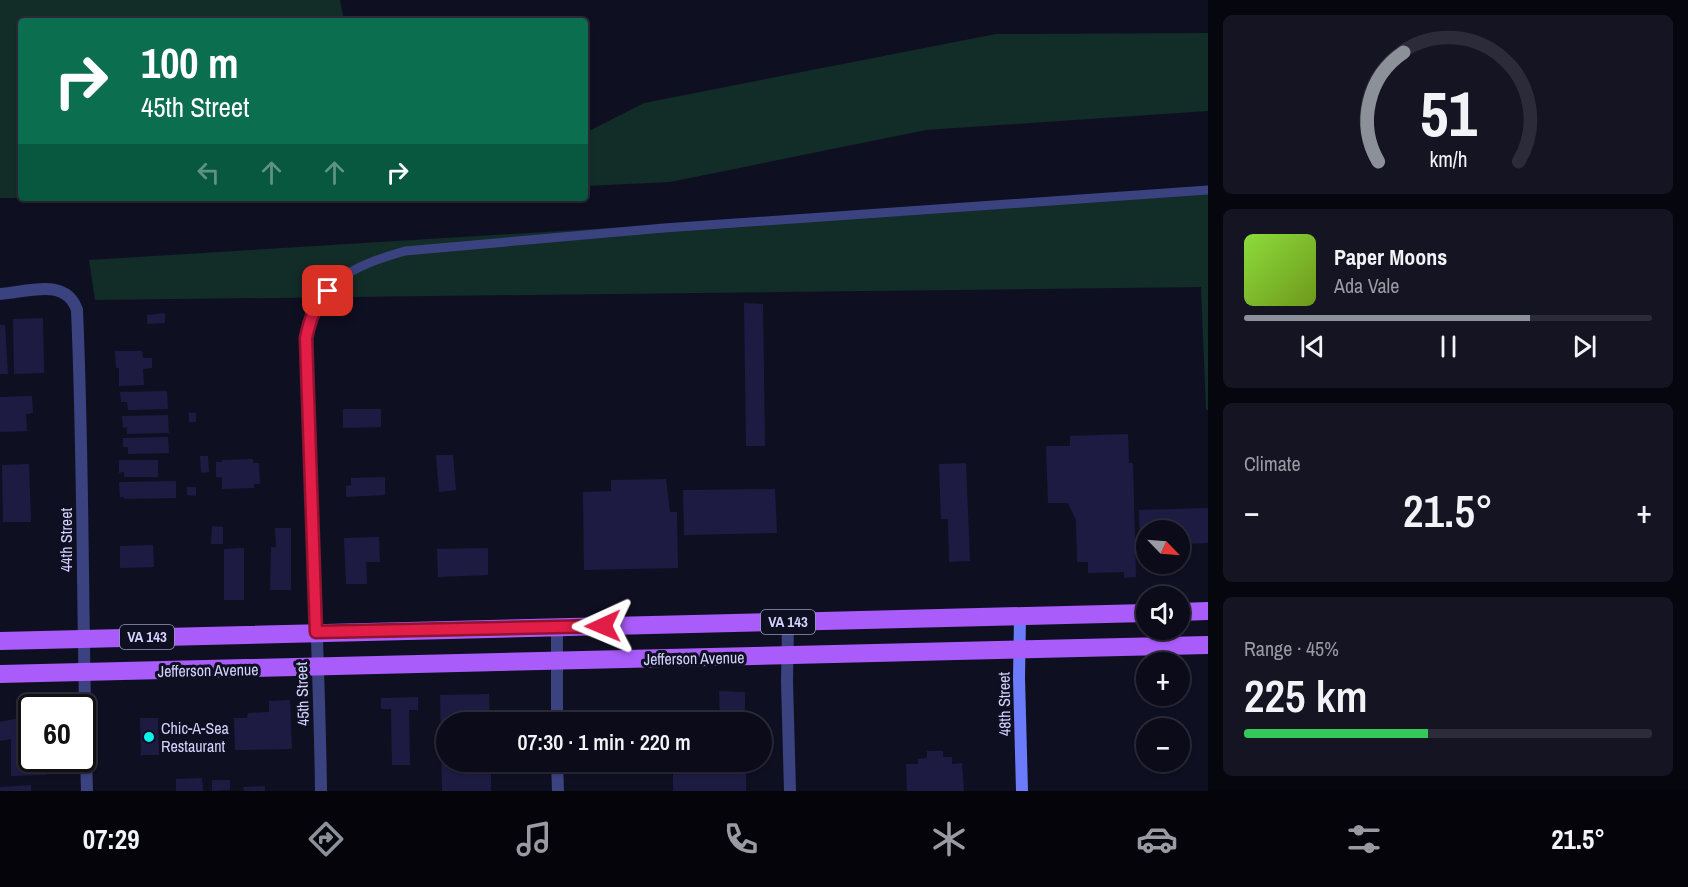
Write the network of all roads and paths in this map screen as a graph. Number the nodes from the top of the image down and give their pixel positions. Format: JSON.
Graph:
{"nodes":[{"id":1,"x":1208,"y":190,"type":"edge"},
{"id":2,"x":337,"y":281,"type":"joint"},
{"id":3,"x":0,"y":294,"type":"edge"},
{"id":4,"x":1208,"y":611,"type":"edge"},
{"id":5,"x":1190,"y":612,"type":"edge"},
{"id":6,"x":1136,"y":613,"type":"edge"},
{"id":7,"x":1020,"y":617,"type":"junction"},
{"id":8,"x":788,"y":622,"type":"junction"},
{"id":9,"x":557,"y":627,"type":"junction"},
{"id":10,"x":316,"y":632,"type":"junction"},
{"id":11,"x":83,"y":639,"type":"junction"},
{"id":12,"x":0,"y":641,"type":"edge"},
{"id":13,"x":1208,"y":645,"type":"edge"},
{"id":14,"x":1020,"y":650,"type":"junction"},
{"id":15,"x":787,"y":656,"type":"junction"},
{"id":16,"x":556,"y":661,"type":"junction"},
{"id":17,"x":318,"y":667,"type":"junction"},
{"id":18,"x":83,"y":672,"type":"junction"},
{"id":19,"x":0,"y":674,"type":"edge"},
{"id":20,"x":557,"y":712,"type":"edge"},
{"id":21,"x":557,"y":772,"type":"edge"},
{"id":22,"x":87,"y":791,"type":"edge"},
{"id":23,"x":321,"y":791,"type":"edge"},
{"id":24,"x":558,"y":791,"type":"edge"},
{"id":25,"x":790,"y":791,"type":"edge"},
{"id":26,"x":1022,"y":791,"type":"edge"}],
"edges":[{"from":1,"to":2,"type":"lane"},
{"from":2,"to":10,"type":"street","name":"45th Street"},
{"from":3,"to":11,"type":"street","name":"44th Street"},
{"from":4,"to":5,"type":"main road"},
{"from":6,"to":7,"type":"main road","name":"Jefferson Avenue","number":"VA 143"},
{"from":7,"to":8,"type":"main road","name":"Jefferson Avenue","number":"VA 143"},
{"from":7,"to":14,"type":"street","name":"48th Street"},
{"from":8,"to":9,"type":"main road","name":"Jefferson Avenue","number":"VA 143"},
{"from":8,"to":15,"type":"street"},
{"from":9,"to":10,"type":"main road","name":"Jefferson Avenue","number":"VA 143"},
{"from":9,"to":16,"type":"street"},
{"from":10,"to":11,"type":"main road","name":"Jefferson Avenue","number":"VA 143"},
{"from":10,"to":17,"type":"street","name":"45th Street"},
{"from":11,"to":12,"type":"main road","name":"Jefferson Avenue","number":"VA 143"},
{"from":11,"to":18,"type":"street","name":"44th Street"},
{"from":13,"to":14,"type":"main road","name":"Jefferson Avenue","number":"VA 143"},
{"from":14,"to":15,"type":"main road","name":"Jefferson Avenue","number":"VA 143"},
{"from":14,"to":26,"type":"street","name":"48th Street"},
{"from":15,"to":16,"type":"main road","name":"Jefferson Avenue","number":"VA 143"},
{"from":15,"to":25,"type":"street"},
{"from":16,"to":17,"type":"main road","name":"Jefferson Avenue","number":"VA 143"},
{"from":16,"to":20,"type":"street"},
{"from":17,"to":18,"type":"main road","name":"Jefferson Avenue","number":"VA 143"},
{"from":17,"to":23,"type":"street","name":"45th Street"},
{"from":18,"to":19,"type":"main road","name":"Jefferson Avenue","number":"VA 143"},
{"from":18,"to":22,"type":"street","name":"44th Street"},
{"from":21,"to":24,"type":"street"}]}
